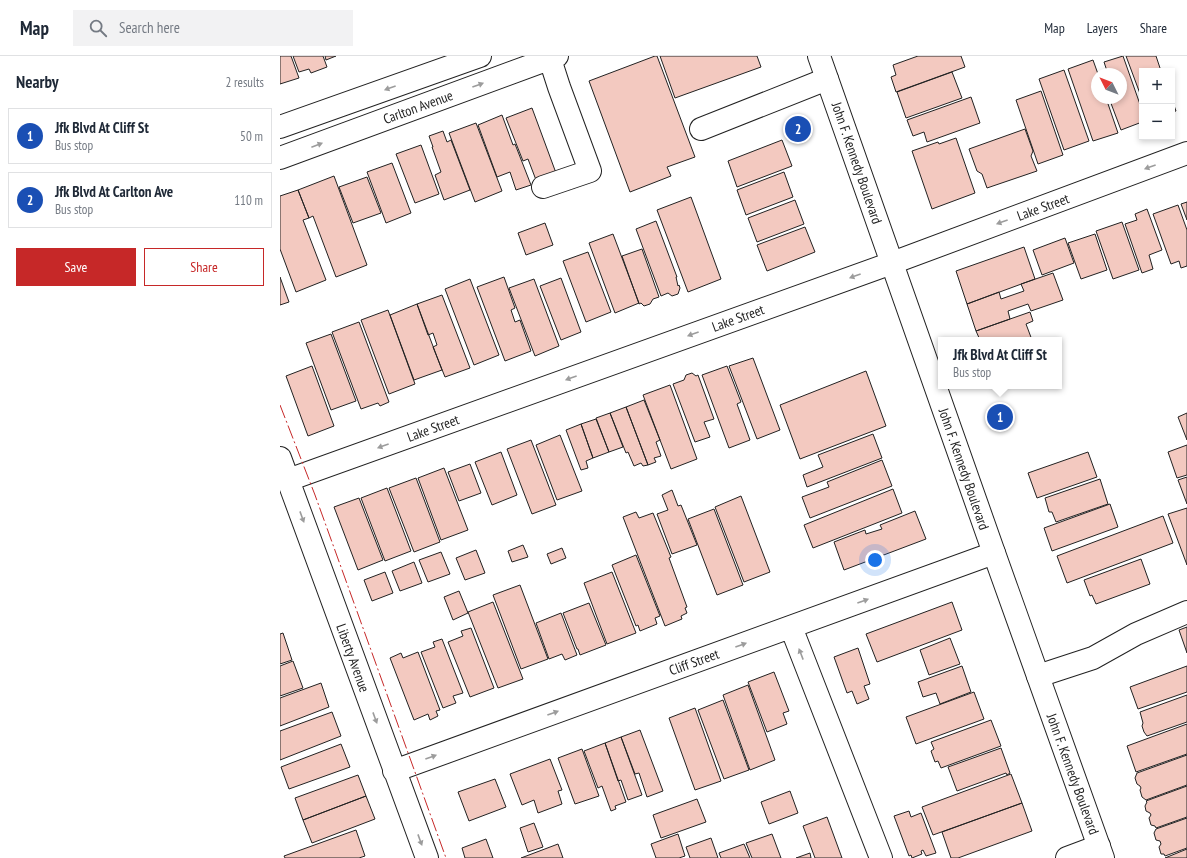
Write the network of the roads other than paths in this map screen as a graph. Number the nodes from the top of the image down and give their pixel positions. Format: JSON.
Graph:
{"nodes":[{"id":1,"x":480,"y":56,"type":"edge"},
{"id":2,"x":819,"y":56,"type":"edge"},
{"id":3,"x":553,"y":57,"type":"edge"},
{"id":4,"x":827,"y":79,"type":"junction"},
{"id":5,"x":412,"y":80,"type":"junction"},
{"id":6,"x":419,"y":106,"type":"junction"},
{"id":7,"x":280,"y":127,"type":"edge"},
{"id":8,"x":701,"y":129,"type":"dead end"},
{"id":9,"x":1187,"y":153,"type":"edge"},
{"id":10,"x":280,"y":158,"type":"edge"},
{"id":11,"x":542,"y":187,"type":"dead end"},
{"id":12,"x":892,"y":262,"type":"junction"},
{"id":13,"x":280,"y":458,"type":"edge"},
{"id":14,"x":288,"y":480,"type":"junction"},
{"id":15,"x":994,"y":553,"type":"junction"},
{"id":16,"x":1187,"y":612,"type":"edge"},
{"id":17,"x":790,"y":627,"type":"junction"},
{"id":18,"x":1038,"y":676,"type":"junction"},
{"id":19,"x":394,"y":770,"type":"junction"},
{"id":20,"x":1101,"y":852,"type":"edge"},
{"id":21,"x":427,"y":858,"type":"edge"},
{"id":22,"x":880,"y":858,"type":"edge"},
{"id":23,"x":1067,"y":858,"type":"edge"}],
"edges":[{"from":1,"to":5,"type":"street","name":"Carlton Avenue"},
{"from":2,"to":4,"type":"street","name":"John F. Kennedy Boulevard"},
{"from":6,"to":3,"type":"street","name":"Carlton Avenue","one_way":true},
{"from":3,"to":11,"type":"street"},
{"from":4,"to":8,"type":"street"},
{"from":4,"to":12,"type":"street","name":"John F. Kennedy Boulevard"},
{"from":5,"to":6,"type":"street"},
{"from":5,"to":7,"type":"street","name":"Carlton Avenue","one_way":true},
{"from":10,"to":6,"type":"street","name":"Carlton Avenue","one_way":true},
{"from":9,"to":12,"type":"street","name":"Lake Street","one_way":true},
{"from":12,"to":14,"type":"street","name":"Lake Street","one_way":true},
{"from":12,"to":15,"type":"street","name":"John F. Kennedy Boulevard"},
{"from":13,"to":14,"type":"street","name":"Liberty Avenue"},
{"from":14,"to":19,"type":"street","name":"Liberty Avenue","one_way":true},
{"from":17,"to":15,"type":"street","name":"Cliff Street","one_way":true},
{"from":15,"to":18,"type":"street","name":"John F. Kennedy Boulevard"},
{"from":16,"to":18,"type":"street"},
{"from":19,"to":17,"type":"street","name":"Cliff Street","one_way":true},
{"from":22,"to":17,"type":"street","one_way":true},
{"from":18,"to":20,"type":"street","name":"John F. Kennedy Boulevard"},
{"from":19,"to":21,"type":"street","name":"Liberty Avenue","one_way":true},
{"from":20,"to":23,"type":"street"}]}
